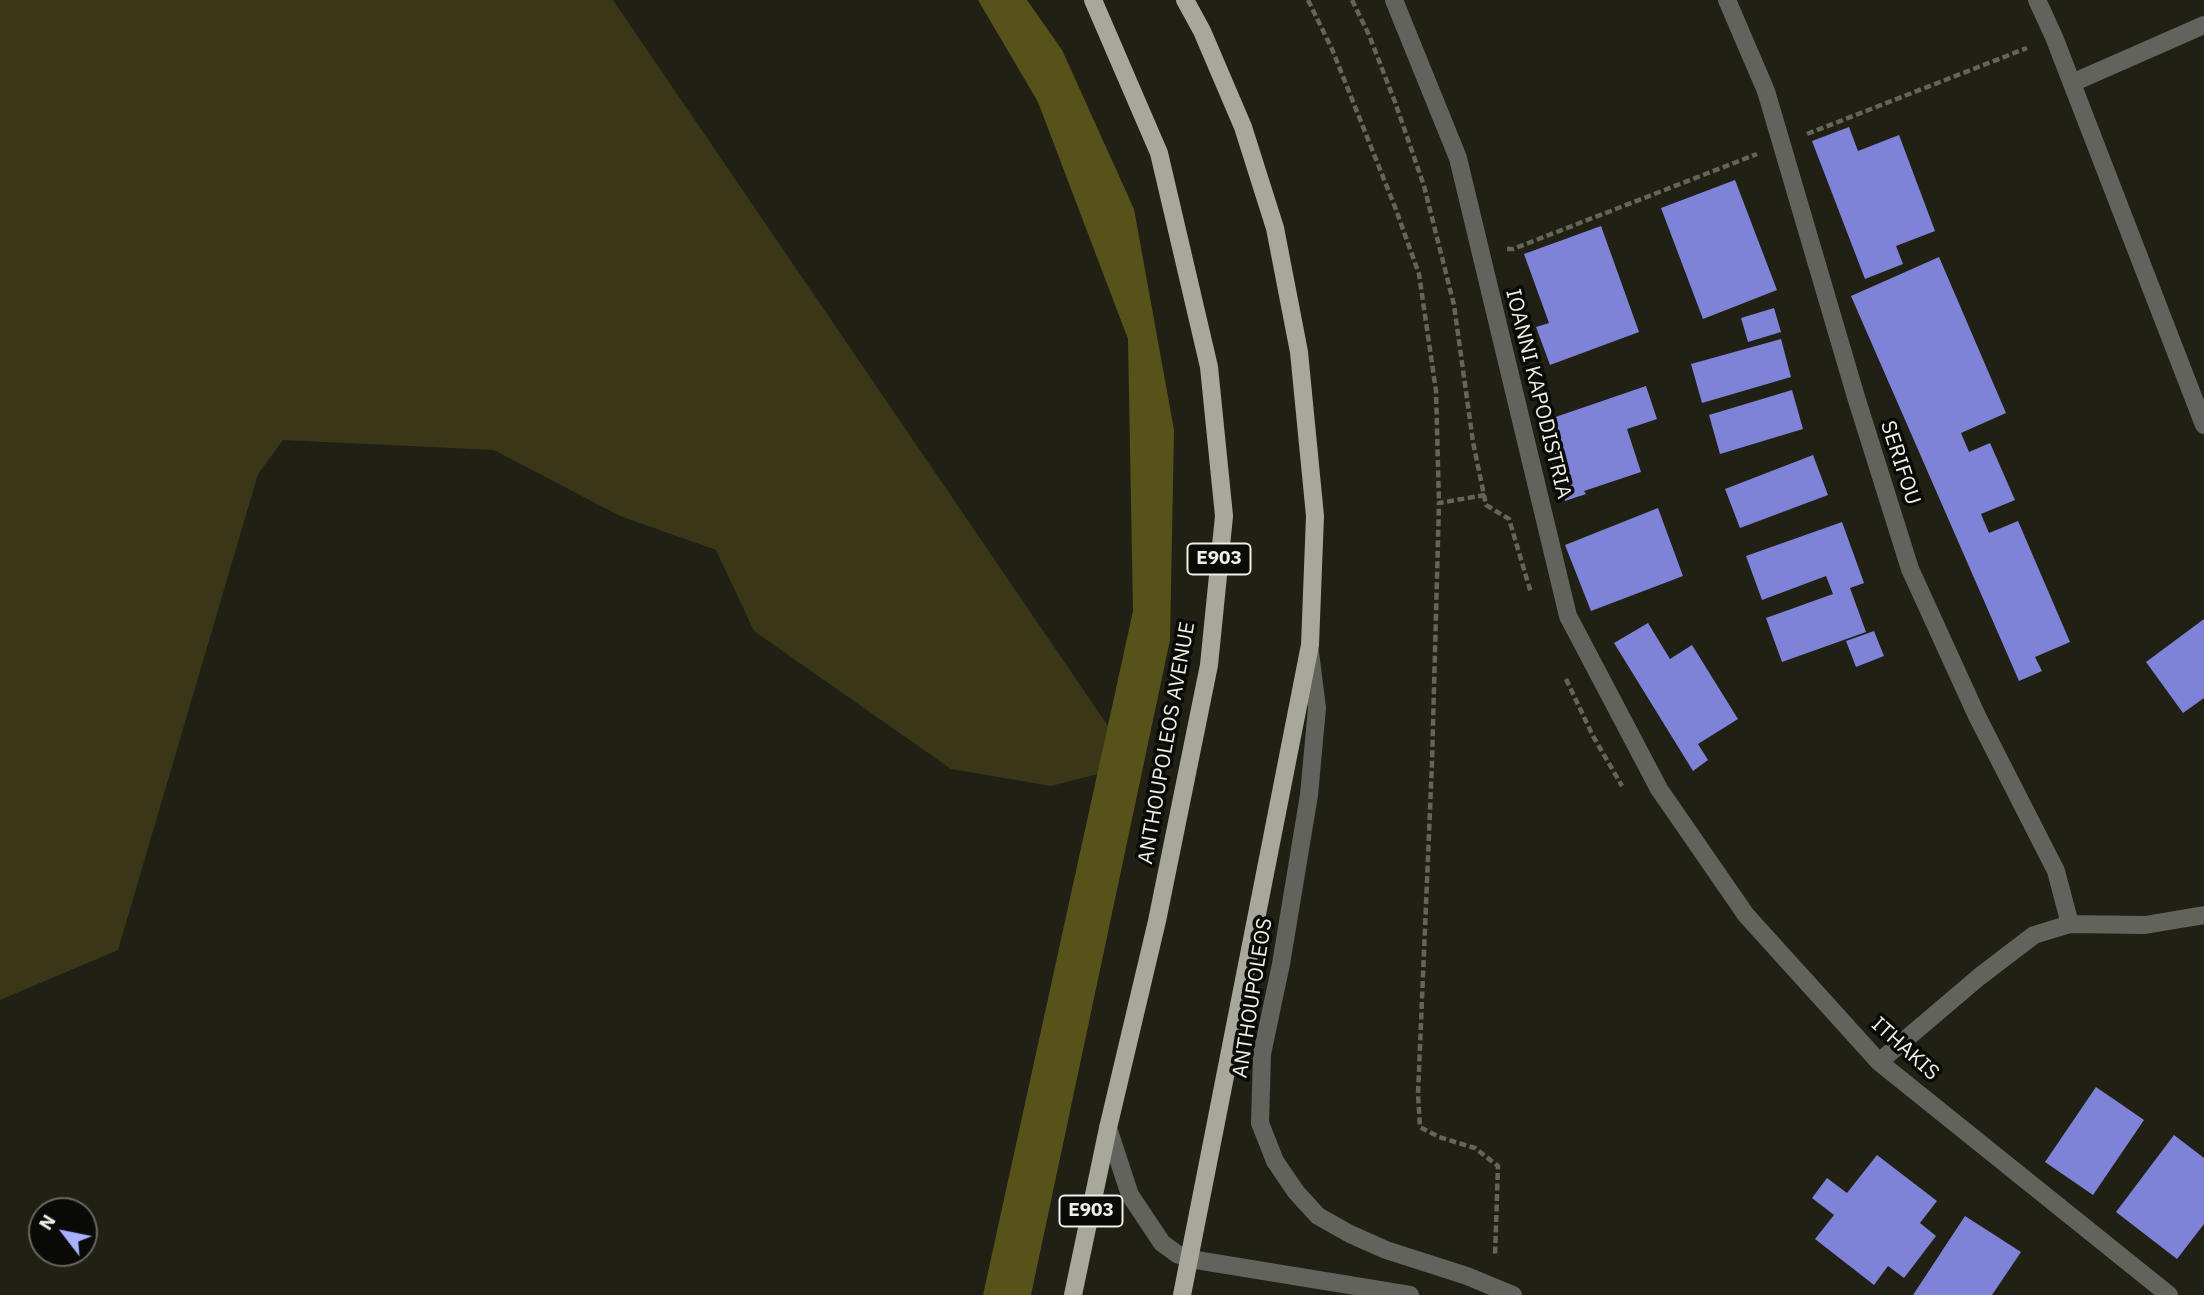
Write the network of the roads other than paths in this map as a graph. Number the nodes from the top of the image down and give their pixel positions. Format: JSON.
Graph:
{"nodes":[{"id":1,"x":1093,"y":0,"type":"edge"},
{"id":2,"x":1185,"y":0,"type":"edge"},
{"id":3,"x":1394,"y":0,"type":"edge"},
{"id":4,"x":1727,"y":0,"type":"edge"},
{"id":5,"x":2037,"y":0,"type":"edge"},
{"id":6,"x":2204,"y":25,"type":"edge"},
{"id":7,"x":2072,"y":83,"type":"junction"},
{"id":8,"x":2204,"y":425,"type":"edge"},
{"id":9,"x":1310,"y":645,"type":"junction"},
{"id":10,"x":1659,"y":789,"type":"joint"},
{"id":11,"x":2204,"y":915,"type":"edge"},
{"id":12,"x":2070,"y":924,"type":"junction"},
{"id":13,"x":1880,"y":1062,"type":"junction"},
{"id":14,"x":1108,"y":1128,"type":"junction"},
{"id":15,"x":1190,"y":1259,"type":"junction"},
{"id":16,"x":1073,"y":1295,"type":"edge"},
{"id":17,"x":1182,"y":1295,"type":"edge"},
{"id":18,"x":1409,"y":1295,"type":"edge"},
{"id":19,"x":1513,"y":1295,"type":"edge"},
{"id":20,"x":2169,"y":1295,"type":"edge"}],
"edges":[{"from":1,"to":14,"type":"main road","name":"ANTHOUPOLEOS AVENUE","number":"E903"},
{"from":2,"to":9,"type":"main road"},
{"from":3,"to":10,"type":"street","name":"IOANNI KAPODISTRIA"},
{"from":4,"to":12,"type":"street","name":"SERIFOU"},
{"from":5,"to":7,"type":"street"},
{"from":6,"to":7,"type":"street"},
{"from":7,"to":8,"type":"street"},
{"from":9,"to":15,"type":"main road"},
{"from":9,"to":19,"type":"street","name":"ANTHOUPOLEOS"},
{"from":10,"to":13,"type":"street","name":"ITHAKIS"},
{"from":11,"to":12,"type":"street"},
{"from":12,"to":13,"type":"street"},
{"from":13,"to":20,"type":"street","name":"ITHAKIS"},
{"from":14,"to":15,"type":"street"},
{"from":14,"to":16,"type":"main road","name":"ANTHOUPOLEOS AVENUE","number":"E903"},
{"from":15,"to":17,"type":"main road"},
{"from":15,"to":18,"type":"street"}]}
